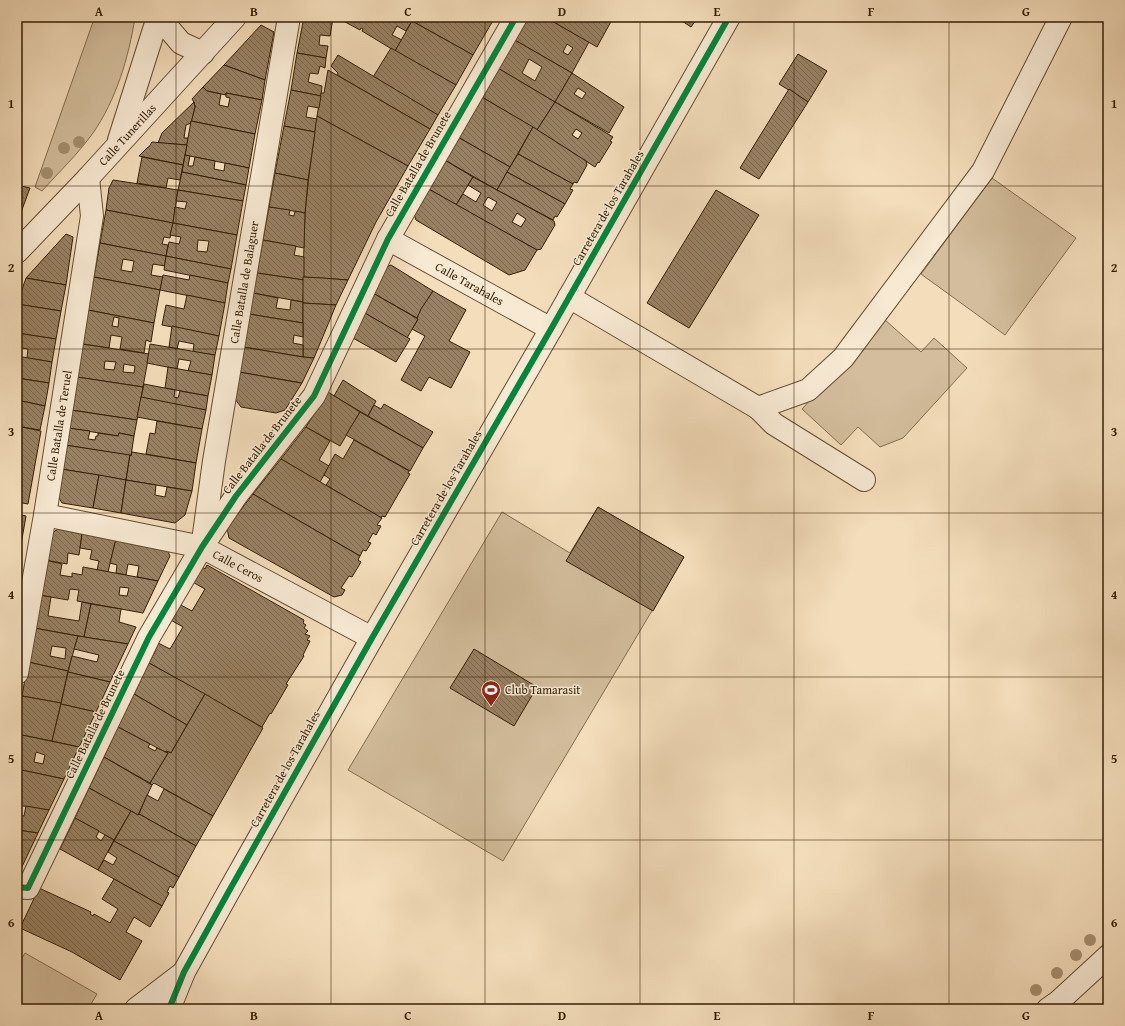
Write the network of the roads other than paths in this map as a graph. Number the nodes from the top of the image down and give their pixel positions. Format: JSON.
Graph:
{"nodes":[{"id":1,"x":158,"y":17,"type":"edge"},
{"id":2,"x":235,"y":17,"type":"edge"},
{"id":3,"x":289,"y":17,"type":"edge"},
{"id":4,"x":516,"y":17,"type":"edge"},
{"id":5,"x":729,"y":17,"type":"edge"},
{"id":6,"x":1062,"y":17,"type":"edge"},
{"id":7,"x":203,"y":53,"type":"junction"},
{"id":8,"x":117,"y":146,"type":"junction"},
{"id":9,"x":88,"y":178,"type":"junction"},
{"id":10,"x":388,"y":240,"type":"junction"},
{"id":11,"x":17,"y":252,"type":"edge"},
{"id":12,"x":569,"y":297,"type":"junction"},
{"id":13,"x":551,"y":329,"type":"junction"},
{"id":14,"x":758,"y":408,"type":"junction"},
{"id":15,"x":864,"y":480,"type":"dead end"},
{"id":16,"x":45,"y":515,"type":"junction"},
{"id":17,"x":202,"y":547,"type":"junction"},
{"id":18,"x":372,"y":638,"type":"junction"},
{"id":19,"x":17,"y":673,"type":"edge"},
{"id":20,"x":23,"y":888,"type":"edge"},
{"id":21,"x":1108,"y":956,"type":"edge"},
{"id":22,"x":184,"y":972,"type":"junction"},
{"id":23,"x":136,"y":1009,"type":"edge"},
{"id":24,"x":155,"y":1009,"type":"edge"},
{"id":25,"x":170,"y":1009,"type":"edge"},
{"id":26,"x":1048,"y":1009,"type":"edge"}],
"edges":[{"from":1,"to":7,"type":"street"},
{"from":1,"to":8,"type":"street"},
{"from":2,"to":7,"type":"street","name":"Calle Tunerillas"},
{"from":3,"to":17,"type":"street","name":"Calle Batalla de Balaguer"},
{"from":4,"to":10,"type":"street","name":"Calle Batalla de Brunete"},
{"from":5,"to":12,"type":"street","name":"Carretera de los Tarahales"},
{"from":6,"to":14,"type":"street"},
{"from":7,"to":8,"type":"street","name":"Calle Tunerillas"},
{"from":8,"to":9,"type":"street","name":"Calle Tunerillas"},
{"from":9,"to":11,"type":"street","name":"Calle Tunerillas"},
{"from":9,"to":16,"type":"street","name":"Calle Batalla de Teruel"},
{"from":10,"to":13,"type":"street","name":"Calle Tarahales"},
{"from":10,"to":17,"type":"street","name":"Calle Batalla de Brunete"},
{"from":12,"to":13,"type":"street","name":"Carretera de los Tarahales"},
{"from":12,"to":14,"type":"street"},
{"from":13,"to":18,"type":"street","name":"Carretera de los Tarahales"},
{"from":14,"to":15,"type":"street"},
{"from":16,"to":17,"type":"street","name":"Calle Ceros"},
{"from":16,"to":19,"type":"street","name":"Calle Batalla de Teruel"},
{"from":17,"to":18,"type":"street","name":"Calle Ceros"},
{"from":17,"to":20,"type":"street","name":"Calle Batalla de Brunete"},
{"from":18,"to":22,"type":"street","name":"Carretera de los Tarahales"},
{"from":21,"to":26,"type":"street"},
{"from":22,"to":23,"type":"street"},
{"from":22,"to":24,"type":"street"},
{"from":22,"to":25,"type":"street"}]}
